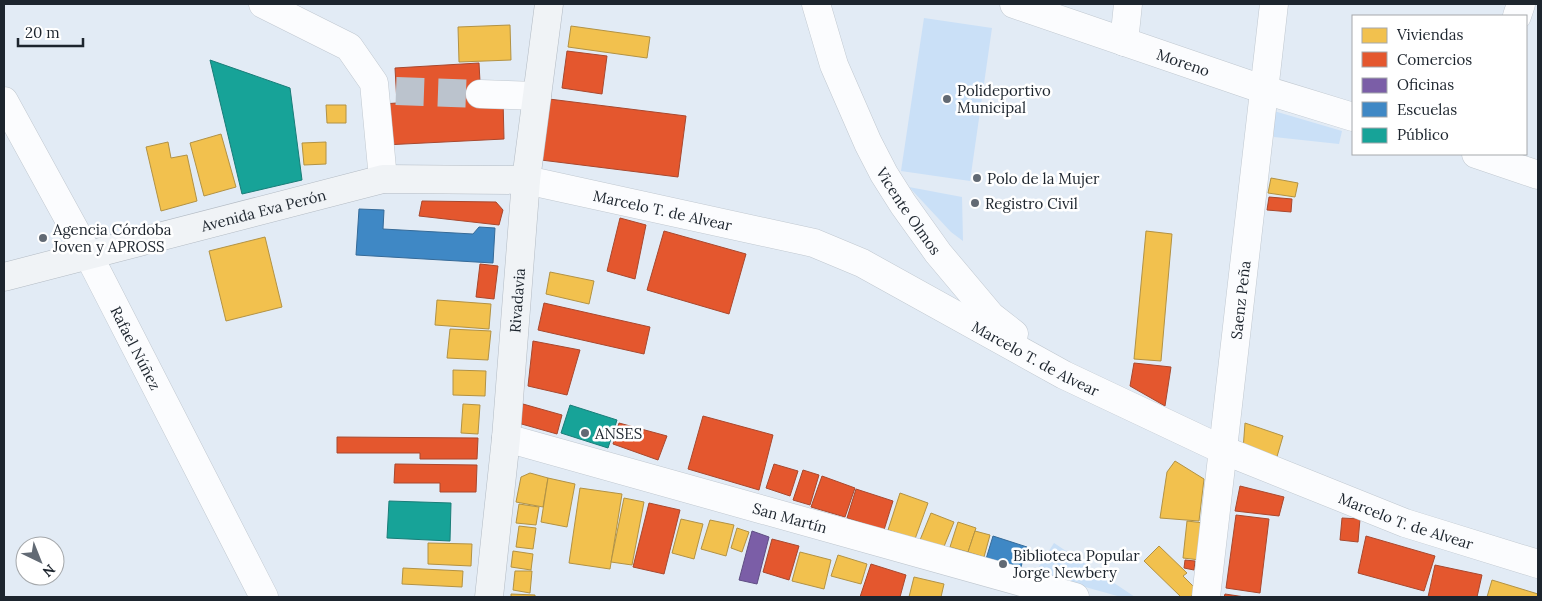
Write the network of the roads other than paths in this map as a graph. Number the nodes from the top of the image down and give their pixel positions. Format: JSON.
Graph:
{"nodes":[{"id":1,"x":263,"y":4,"type":"edge"},
{"id":2,"x":549,"y":4,"type":"edge"},
{"id":3,"x":816,"y":4,"type":"edge"},
{"id":4,"x":1014,"y":4,"type":"edge"},
{"id":5,"x":1128,"y":4,"type":"edge"},
{"id":6,"x":1274,"y":4,"type":"edge"},
{"id":7,"x":1124,"y":42,"type":"junction"},
{"id":8,"x":1265,"y":90,"type":"junction"},
{"id":9,"x":480,"y":94,"type":"tunnel mouth"},
{"id":10,"x":537,"y":96,"type":"junction"},
{"id":11,"x":4,"y":101,"type":"edge"},
{"id":12,"x":1352,"y":117,"type":"edge"},
{"id":13,"x":1479,"y":155,"type":"edge"},
{"id":14,"x":1538,"y":175,"type":"edge"},
{"id":15,"x":382,"y":179,"type":"junction"},
{"id":16,"x":526,"y":180,"type":"junction"},
{"id":17,"x":89,"y":256,"type":"junction"},
{"id":18,"x":4,"y":277,"type":"edge"},
{"id":19,"x":1064,"y":375,"type":"junction"},
{"id":20,"x":506,"y":438,"type":"junction"},
{"id":21,"x":1224,"y":450,"type":"junction"},
{"id":22,"x":1538,"y":564,"type":"edge"},
{"id":23,"x":264,"y":597,"type":"edge"},
{"id":24,"x":489,"y":597,"type":"edge"},
{"id":25,"x":1075,"y":597,"type":"edge"},
{"id":26,"x":1206,"y":597,"type":"edge"}],
"edges":[{"from":1,"to":15,"type":"street"},
{"from":2,"to":10,"type":"main road","name":"Rivadavia"},
{"from":3,"to":19,"type":"street","name":"Vicente Olmos"},
{"from":4,"to":7,"type":"street","name":"Moreno"},
{"from":5,"to":7,"type":"street"},
{"from":6,"to":8,"type":"street","name":"Saenz Peña"},
{"from":7,"to":8,"type":"street","name":"Moreno"},
{"from":8,"to":12,"type":"street","name":"Moreno"},
{"from":8,"to":21,"type":"street","name":"Saenz Peña"},
{"from":9,"to":10,"type":"street"},
{"from":10,"to":16,"type":"main road","name":"Rivadavia"},
{"from":11,"to":17,"type":"street","name":"Rafael Núñez"},
{"from":13,"to":14,"type":"street"},
{"from":15,"to":16,"type":"main road","name":"Avenida Eva Perón"},
{"from":15,"to":17,"type":"main road","name":"Avenida Eva Perón"},
{"from":16,"to":19,"type":"street","name":"Marcelo T. de Alvear"},
{"from":16,"to":20,"type":"main road","name":"Rivadavia"},
{"from":17,"to":18,"type":"main road","name":"Avenida Eva Perón"},
{"from":17,"to":23,"type":"street","name":"Rafael Núñez"},
{"from":19,"to":21,"type":"street","name":"Marcelo T. de Alvear"},
{"from":20,"to":24,"type":"main road","name":"Rivadavia"},
{"from":20,"to":25,"type":"street","name":"San Martín"},
{"from":21,"to":22,"type":"street","name":"Marcelo T. de Alvear"},
{"from":21,"to":26,"type":"street","name":"Saenz Peña"}]}
